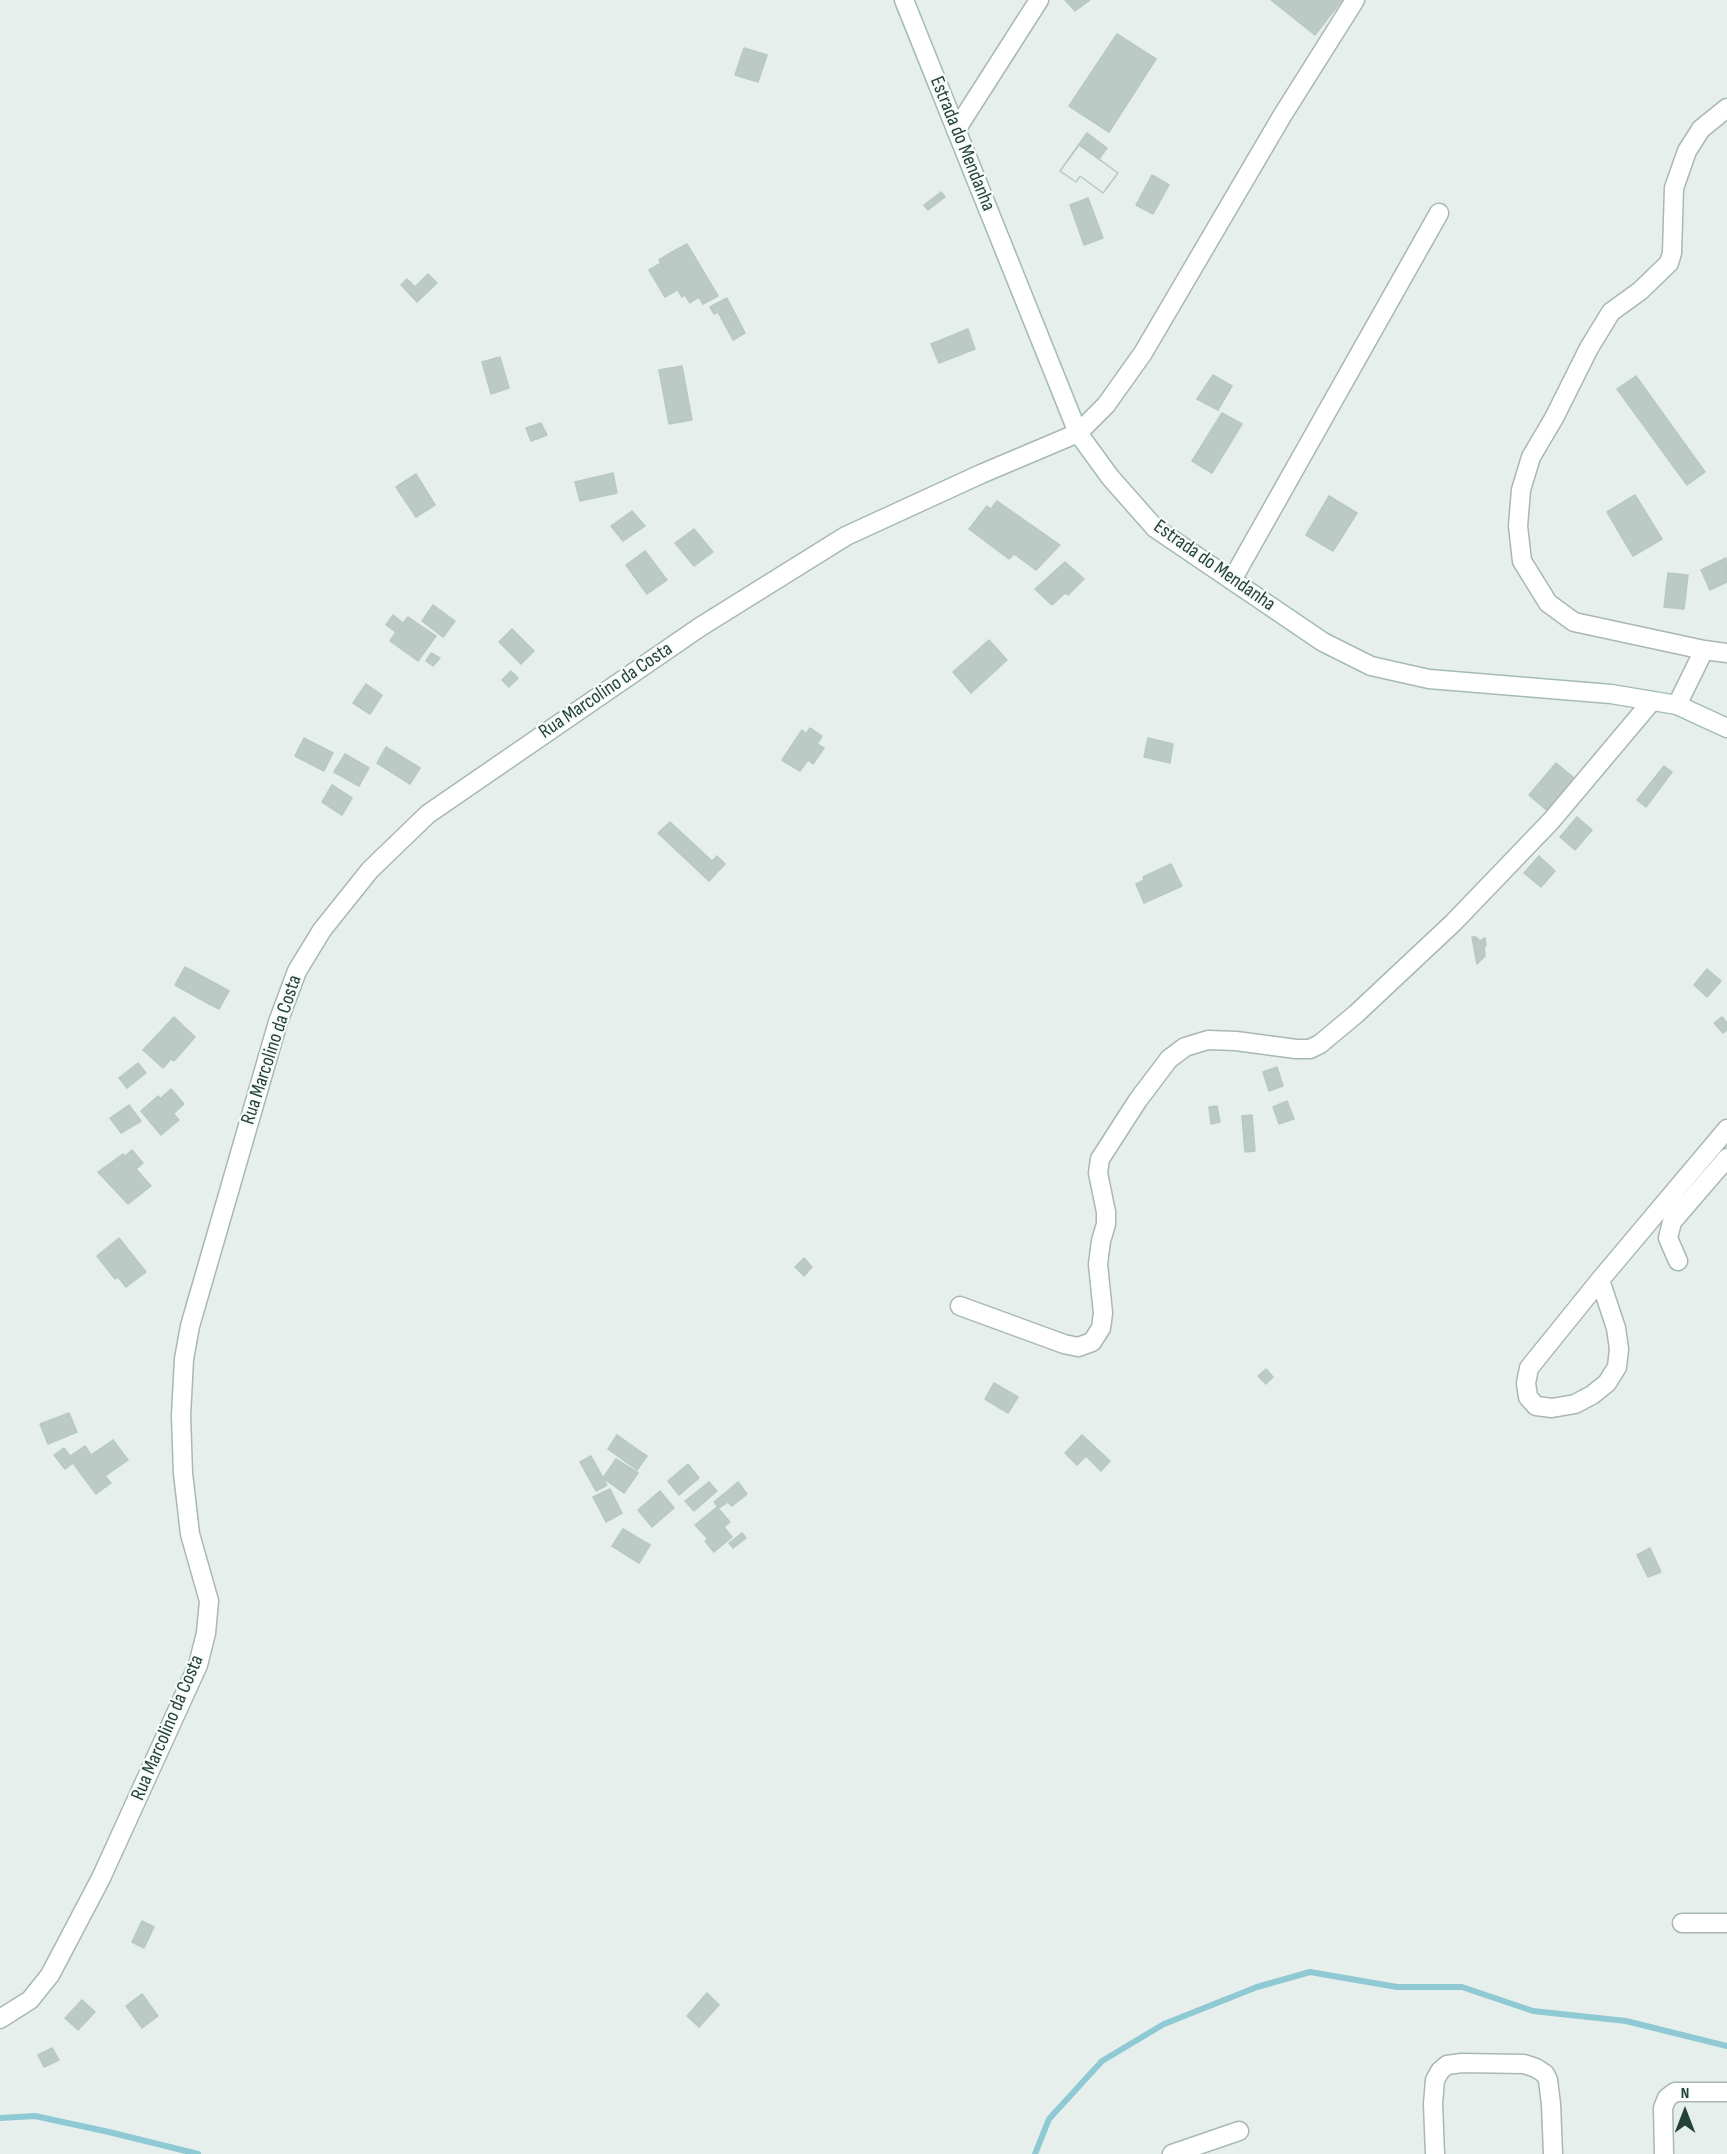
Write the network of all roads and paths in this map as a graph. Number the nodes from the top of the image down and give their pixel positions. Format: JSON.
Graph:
{"nodes":[{"id":1,"x":904,"y":0,"type":"edge"},
{"id":2,"x":1039,"y":0,"type":"edge"},
{"id":3,"x":1355,"y":0,"type":"edge"},
{"id":4,"x":1727,"y":108,"type":"edge"},
{"id":5,"x":956,"y":130,"type":"junction"},
{"id":6,"x":1439,"y":213,"type":"dead end"},
{"id":7,"x":1078,"y":433,"type":"junction"},
{"id":8,"x":1232,"y":580,"type":"junction"},
{"id":9,"x":1704,"y":650,"type":"junction"},
{"id":10,"x":1727,"y":653,"type":"edge"},
{"id":11,"x":1652,"y":700,"type":"junction"},
{"id":12,"x":1677,"y":705,"type":"junction"},
{"id":13,"x":1727,"y":728,"type":"edge"},
{"id":14,"x":1727,"y":1129,"type":"edge"},
{"id":15,"x":1727,"y":1158,"type":"edge"},
{"id":16,"x":1678,"y":1261,"type":"dead end"},
{"id":17,"x":1600,"y":1280,"type":"junction"},
{"id":18,"x":960,"y":1306,"type":"dead end"},
{"id":19,"x":1682,"y":1923,"type":"dead end"},
{"id":20,"x":1727,"y":1923,"type":"edge"},
{"id":21,"x":0,"y":2019,"type":"edge"},
{"id":22,"x":1727,"y":2092,"type":"edge"},
{"id":23,"x":1239,"y":2131,"type":"dead end"},
{"id":24,"x":1172,"y":2154,"type":"edge"},
{"id":25,"x":1435,"y":2154,"type":"edge"},
{"id":26,"x":1553,"y":2154,"type":"edge"},
{"id":27,"x":1664,"y":2154,"type":"edge"}],
"edges":[{"from":1,"to":5,"type":"street","name":"Estrada do Mendanha"},
{"from":2,"to":5,"type":"street"},
{"from":3,"to":7,"type":"street"},
{"from":4,"to":9,"type":"street"},
{"from":5,"to":7,"type":"street","name":"Estrada do Mendanha"},
{"from":6,"to":8,"type":"street"},
{"from":7,"to":8,"type":"street","name":"Estrada do Mendanha"},
{"from":7,"to":21,"type":"street","name":"Rua Marcolino da Costa"},
{"from":8,"to":11,"type":"street","name":"Estrada do Mendanha"},
{"from":9,"to":10,"type":"street"},
{"from":9,"to":12,"type":"street"},
{"from":11,"to":12,"type":"street","name":"Estrada do Mendanha"},
{"from":11,"to":18,"type":"street"},
{"from":12,"to":13,"type":"street","name":"Estrada do Mendanha"},
{"from":14,"to":17,"type":"street"},
{"from":15,"to":16,"type":"street"},
{"from":17,"to":17,"type":"street"},
{"from":19,"to":20,"type":"street"},
{"from":22,"to":27,"type":"street"},
{"from":23,"to":24,"type":"street"},
{"from":25,"to":26,"type":"street"}]}
